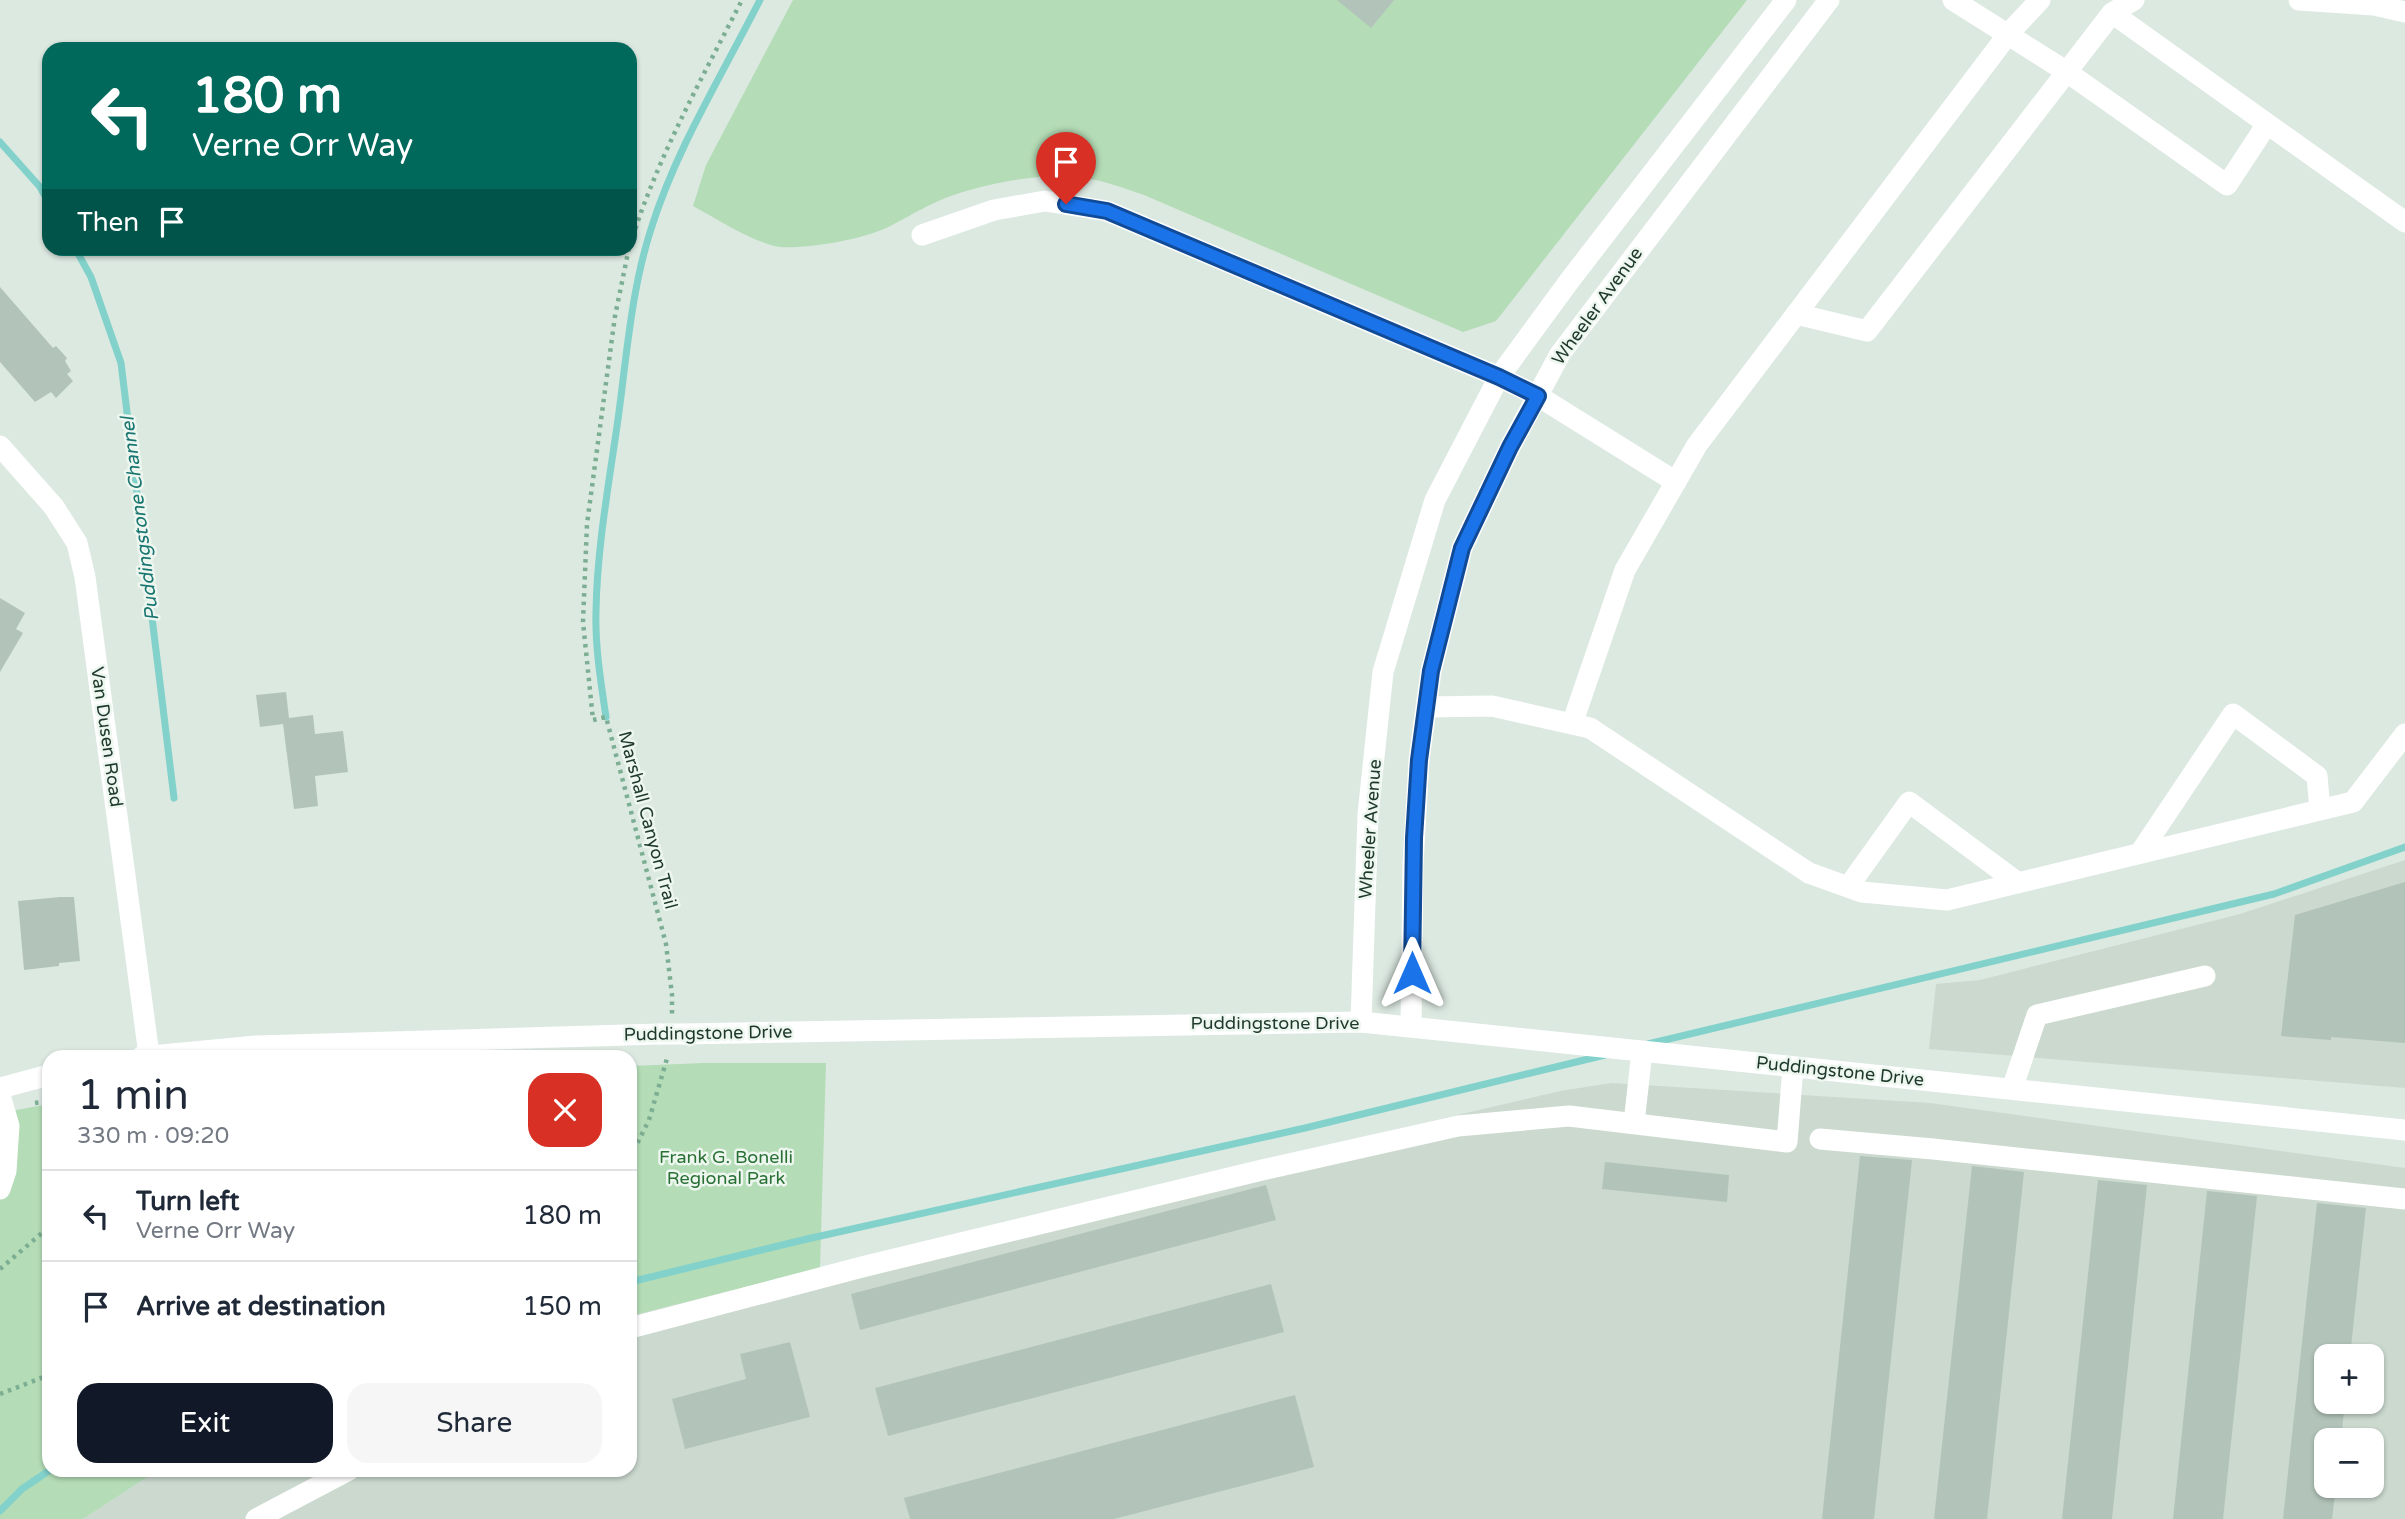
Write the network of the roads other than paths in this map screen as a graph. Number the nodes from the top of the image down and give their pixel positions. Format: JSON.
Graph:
{"nodes":[{"id":1,"x":1786,"y":0,"type":"edge"},
{"id":2,"x":1829,"y":0,"type":"edge"},
{"id":3,"x":1952,"y":0,"type":"edge"},
{"id":4,"x":2040,"y":0,"type":"edge"},
{"id":5,"x":2134,"y":0,"type":"edge"},
{"id":6,"x":2299,"y":0,"type":"edge"},
{"id":7,"x":2405,"y":12,"type":"edge"},
{"id":8,"x":2112,"y":13,"type":"junction"},
{"id":9,"x":2009,"y":33,"type":"junction"},
{"id":10,"x":2067,"y":72,"type":"junction"},
{"id":11,"x":2267,"y":124,"type":"junction"},
{"id":12,"x":2405,"y":222,"type":"edge"},
{"id":13,"x":922,"y":235,"type":"dead end"},
{"id":14,"x":1796,"y":314,"type":"junction"},
{"id":15,"x":1499,"y":377,"type":"junction"},
{"id":16,"x":1538,"y":396,"type":"junction"},
{"id":17,"x":0,"y":446,"type":"edge"},
{"id":18,"x":1676,"y":482,"type":"junction"},
{"id":19,"x":1426,"y":707,"type":"junction"},
{"id":20,"x":1572,"y":724,"type":"junction"},
{"id":21,"x":2405,"y":734,"type":"edge"},
{"id":22,"x":2320,"y":810,"type":"junction"},
{"id":23,"x":2140,"y":853,"type":"junction"},
{"id":24,"x":2018,"y":883,"type":"junction"},
{"id":25,"x":1848,"y":887,"type":"junction"},
{"id":26,"x":2205,"y":976,"type":"dead end"},
{"id":27,"x":1361,"y":1022,"type":"junction"},
{"id":28,"x":1411,"y":1027,"type":"junction"},
{"id":29,"x":144,"y":1050,"type":"edge"},
{"id":30,"x":212,"y":1050,"type":"edge"},
{"id":31,"x":1642,"y":1051,"type":"junction"},
{"id":32,"x":1793,"y":1067,"type":"junction"},
{"id":33,"x":42,"y":1077,"type":"edge"},
{"id":34,"x":0,"y":1088,"type":"edge"},
{"id":35,"x":2012,"y":1089,"type":"junction"},
{"id":36,"x":0,"y":1095,"type":"edge"},
{"id":37,"x":1634,"y":1123,"type":"junction"},
{"id":38,"x":2405,"y":1130,"type":"edge"},
{"id":39,"x":1820,"y":1139,"type":"dead end"},
{"id":40,"x":0,"y":1189,"type":"edge"},
{"id":41,"x":2405,"y":1199,"type":"edge"},
{"id":42,"x":637,"y":1326,"type":"edge"},
{"id":43,"x":336,"y":1477,"type":"edge"},
{"id":44,"x":256,"y":1519,"type":"edge"}],
"edges":[{"from":1,"to":15,"type":"street","name":"Wheeler Avenue"},
{"from":2,"to":16,"type":"street","name":"Wheeler Avenue"},
{"from":3,"to":9,"type":"street"},
{"from":4,"to":9,"type":"street"},
{"from":5,"to":8,"type":"street"},
{"from":6,"to":7,"type":"street"},
{"from":8,"to":10,"type":"street"},
{"from":8,"to":11,"type":"street"},
{"from":9,"to":10,"type":"street"},
{"from":9,"to":14,"type":"street"},
{"from":10,"to":11,"type":"street"},
{"from":10,"to":14,"type":"street"},
{"from":11,"to":12,"type":"street"},
{"from":13,"to":15,"type":"street"},
{"from":14,"to":18,"type":"street"},
{"from":15,"to":16,"type":"street"},
{"from":15,"to":27,"type":"street","name":"Wheeler Avenue"},
{"from":16,"to":18,"type":"street"},
{"from":16,"to":19,"type":"street","name":"Wheeler Avenue"},
{"from":17,"to":29,"type":"street","name":"Van Dusen Road"},
{"from":18,"to":20,"type":"street"},
{"from":19,"to":20,"type":"street"},
{"from":19,"to":28,"type":"street","name":"Wheeler Avenue"},
{"from":20,"to":25,"type":"street"},
{"from":21,"to":22,"type":"street"},
{"from":22,"to":23,"type":"street"},
{"from":22,"to":23,"type":"street"},
{"from":23,"to":24,"type":"street"},
{"from":24,"to":25,"type":"street"},
{"from":24,"to":25,"type":"street"},
{"from":26,"to":35,"type":"street"},
{"from":27,"to":28,"type":"street","name":"Puddingstone Drive"},
{"from":27,"to":30,"type":"street","name":"Puddingstone Drive"},
{"from":28,"to":31,"type":"street","name":"Puddingstone Drive"},
{"from":31,"to":32,"type":"street","name":"Puddingstone Drive"},
{"from":31,"to":37,"type":"street"},
{"from":32,"to":35,"type":"street","name":"Puddingstone Drive"},
{"from":32,"to":37,"type":"street"},
{"from":33,"to":34,"type":"street"},
{"from":35,"to":38,"type":"street","name":"Puddingstone Drive"},
{"from":36,"to":40,"type":"street"},
{"from":37,"to":42,"type":"street"},
{"from":39,"to":41,"type":"street"},
{"from":43,"to":44,"type":"street"}]}
